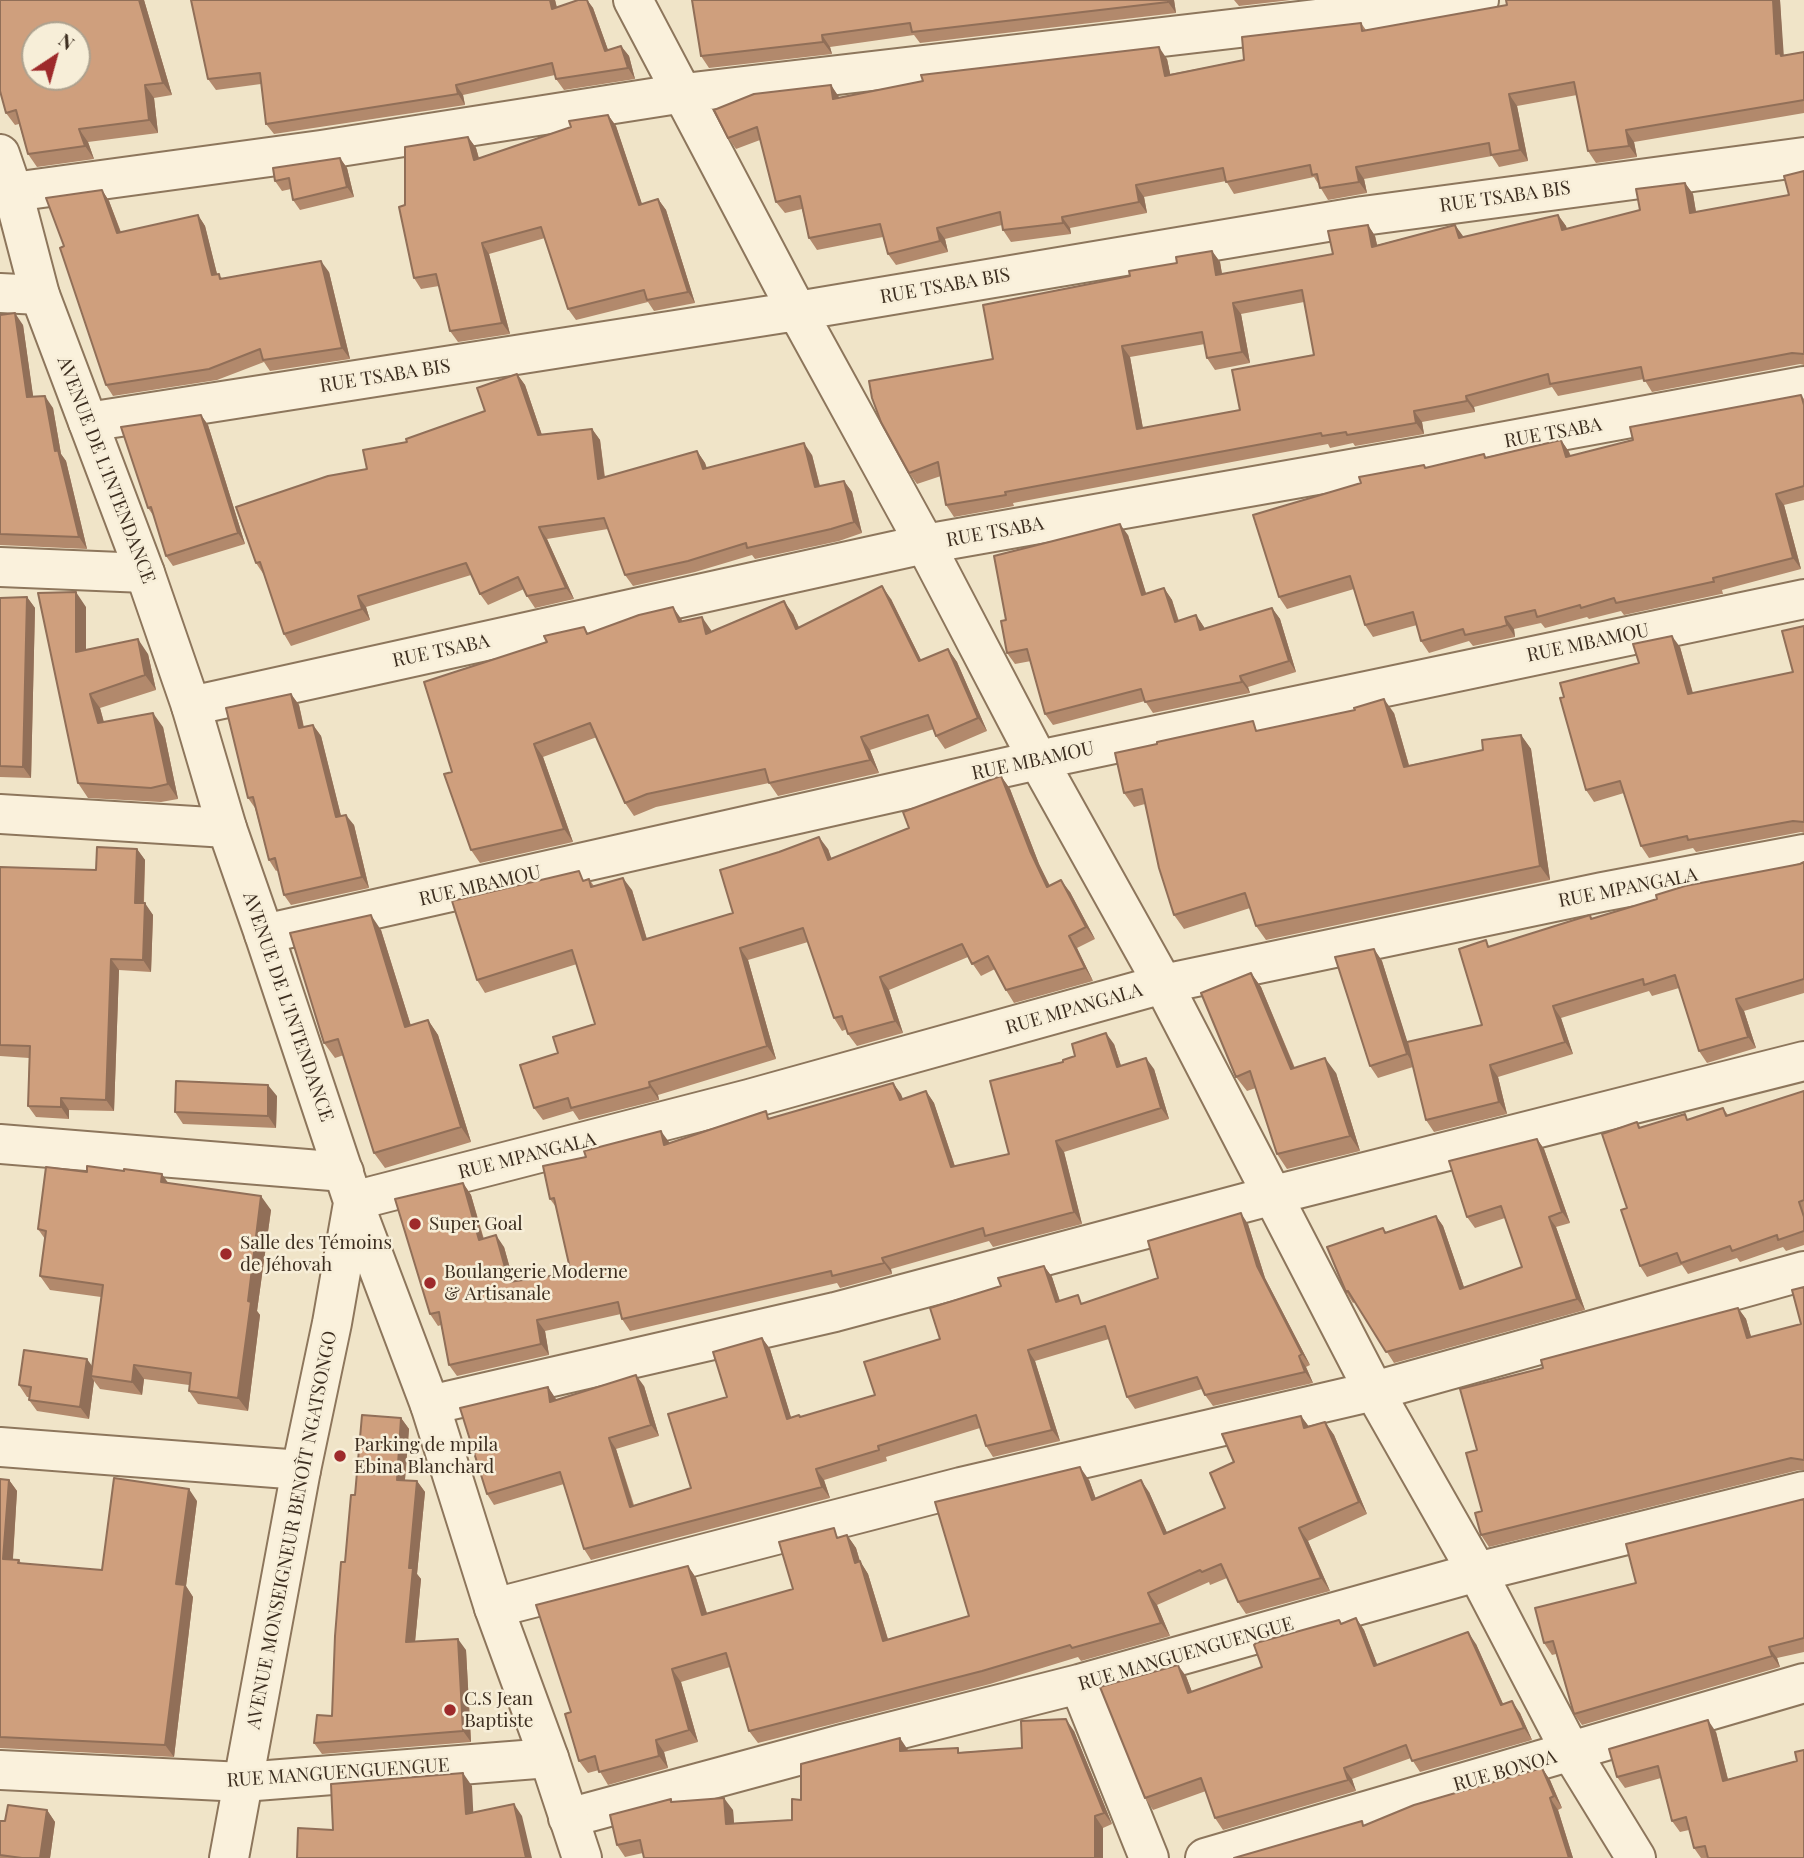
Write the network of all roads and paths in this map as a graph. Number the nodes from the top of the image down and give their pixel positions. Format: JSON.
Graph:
{"nodes":[{"id":1,"x":633,"y":0,"type":"edge"},
{"id":2,"x":1479,"y":0,"type":"edge"},
{"id":3,"x":684,"y":93,"type":"junction"},
{"id":4,"x":0,"y":154,"type":"edge"},
{"id":5,"x":1804,"y":157,"type":"edge"},
{"id":6,"x":13,"y":192,"type":"junction"},
{"id":7,"x":0,"y":293,"type":"edge"},
{"id":8,"x":40,"y":295,"type":"junction"},
{"id":9,"x":797,"y":311,"type":"junction"},
{"id":10,"x":1804,"y":386,"type":"edge"},
{"id":11,"x":88,"y":422,"type":"junction"},
{"id":12,"x":925,"y":544,"type":"junction"},
{"id":13,"x":0,"y":567,"type":"edge"},
{"id":14,"x":145,"y":573,"type":"junction"},
{"id":15,"x":1804,"y":598,"type":"edge"},
{"id":16,"x":191,"y":706,"type":"junction"},
{"id":17,"x":1038,"y":760,"type":"junction"},
{"id":18,"x":0,"y":814,"type":"edge"},
{"id":19,"x":226,"y":828,"type":"junction"},
{"id":20,"x":1804,"y":854,"type":"edge"},
{"id":21,"x":264,"y":934,"type":"junction"},
{"id":22,"x":1163,"y":984,"type":"junction"},
{"id":23,"x":1804,"y":1061,"type":"edge"},
{"id":24,"x":0,"y":1144,"type":"edge"},
{"id":25,"x":349,"y":1187,"type":"junction"},
{"id":26,"x":1274,"y":1195,"type":"junction"},
{"id":27,"x":1804,"y":1271,"type":"edge"},
{"id":28,"x":1374,"y":1391,"type":"junction"},
{"id":29,"x":430,"y":1405,"type":"junction"},
{"id":30,"x":0,"y":1447,"type":"edge"},
{"id":31,"x":301,"y":1470,"type":"junction"},
{"id":32,"x":1804,"y":1492,"type":"edge"},
{"id":33,"x":1476,"y":1572,"type":"junction"},
{"id":34,"x":494,"y":1608,"type":"junction"},
{"id":35,"x":1804,"y":1683,"type":"edge"},
{"id":36,"x":1079,"y":1684,"type":"junction"},
{"id":37,"x":1571,"y":1752,"type":"junction"},
{"id":38,"x":549,"y":1758,"type":"junction"},
{"id":39,"x":0,"y":1770,"type":"edge"},
{"id":40,"x":243,"y":1782,"type":"junction"},
{"id":41,"x":568,"y":1818,"type":"junction"},
{"id":42,"x":229,"y":1858,"type":"edge"},
{"id":43,"x":582,"y":1858,"type":"edge"},
{"id":44,"x":1149,"y":1858,"type":"edge"},
{"id":45,"x":1205,"y":1858,"type":"edge"},
{"id":46,"x":1636,"y":1858,"type":"edge"}],
"edges":[{"from":1,"to":3,"type":"street"},
{"from":2,"to":3,"type":"street"},
{"from":3,"to":6,"type":"street"},
{"from":3,"to":9,"type":"street"},
{"from":4,"to":6,"type":"street","name":"AVENUE DE L'INTENDANCE"},
{"from":5,"to":9,"type":"street","name":"RUE TSABA BIS"},
{"from":6,"to":8,"type":"street","name":"AVENUE DE L'INTENDANCE"},
{"from":7,"to":8,"type":"street"},
{"from":8,"to":11,"type":"street","name":"AVENUE DE L'INTENDANCE"},
{"from":9,"to":11,"type":"street","name":"RUE TSABA BIS"},
{"from":9,"to":12,"type":"street"},
{"from":10,"to":12,"type":"street","name":"RUE TSABA"},
{"from":11,"to":14,"type":"street","name":"AVENUE DE L'INTENDANCE"},
{"from":12,"to":16,"type":"street","name":"RUE TSABA"},
{"from":12,"to":17,"type":"street"},
{"from":13,"to":14,"type":"street"},
{"from":14,"to":16,"type":"street","name":"AVENUE DE L'INTENDANCE"},
{"from":15,"to":17,"type":"street","name":"RUE MBAMOU"},
{"from":16,"to":19,"type":"street","name":"AVENUE DE L'INTENDANCE"},
{"from":17,"to":21,"type":"street","name":"RUE MBAMOU"},
{"from":17,"to":22,"type":"street"},
{"from":18,"to":19,"type":"street"},
{"from":19,"to":21,"type":"street","name":"AVENUE DE L'INTENDANCE"},
{"from":20,"to":22,"type":"street","name":"RUE MPANGALA"},
{"from":21,"to":25,"type":"street","name":"AVENUE DE L'INTENDANCE"},
{"from":22,"to":25,"type":"street","name":"RUE MPANGALA"},
{"from":22,"to":26,"type":"street"},
{"from":23,"to":26,"type":"street"},
{"from":24,"to":25,"type":"street","name":"RUE MPANGALA"},
{"from":25,"to":29,"type":"street","name":"AVENUE DE L'INTENDANCE"},
{"from":25,"to":31,"type":"street","name":"AVENUE MONSEIGNEUR BENOÎT NGATSONGO"},
{"from":26,"to":28,"type":"street"},
{"from":26,"to":29,"type":"street"},
{"from":27,"to":28,"type":"street"},
{"from":28,"to":33,"type":"street"},
{"from":28,"to":34,"type":"street"},
{"from":29,"to":34,"type":"street","name":"AVENUE DE L'INTENDANCE"},
{"from":30,"to":31,"type":"street"},
{"from":31,"to":40,"type":"street","name":"AVENUE MONSEIGNEUR BENOÎT NGATSONGO"},
{"from":32,"to":33,"type":"street","name":"RUE MANGUENGUENGUE"},
{"from":33,"to":36,"type":"street","name":"RUE MANGUENGUENGUE"},
{"from":33,"to":37,"type":"street"},
{"from":34,"to":38,"type":"street","name":"AVENUE DE L'INTENDANCE"},
{"from":35,"to":37,"type":"street","name":"RUE BONOA"},
{"from":36,"to":41,"type":"street","name":"RUE MANGUENGUENGUE"},
{"from":36,"to":44,"type":"street"},
{"from":37,"to":45,"type":"street","name":"RUE BONOA"},
{"from":37,"to":46,"type":"street"},
{"from":38,"to":40,"type":"street","name":"RUE MANGUENGUENGUE"},
{"from":38,"to":41,"type":"street","name":"AVENUE DE L'INTENDANCE"},
{"from":39,"to":40,"type":"street","name":"RUE MANGUENGUENGUE"},
{"from":40,"to":42,"type":"street","name":"AVENUE MONSEIGNEUR BENOÎT NGATSONGO"},
{"from":41,"to":43,"type":"street","name":"AVENUE DE L'INTENDANCE"}]}
